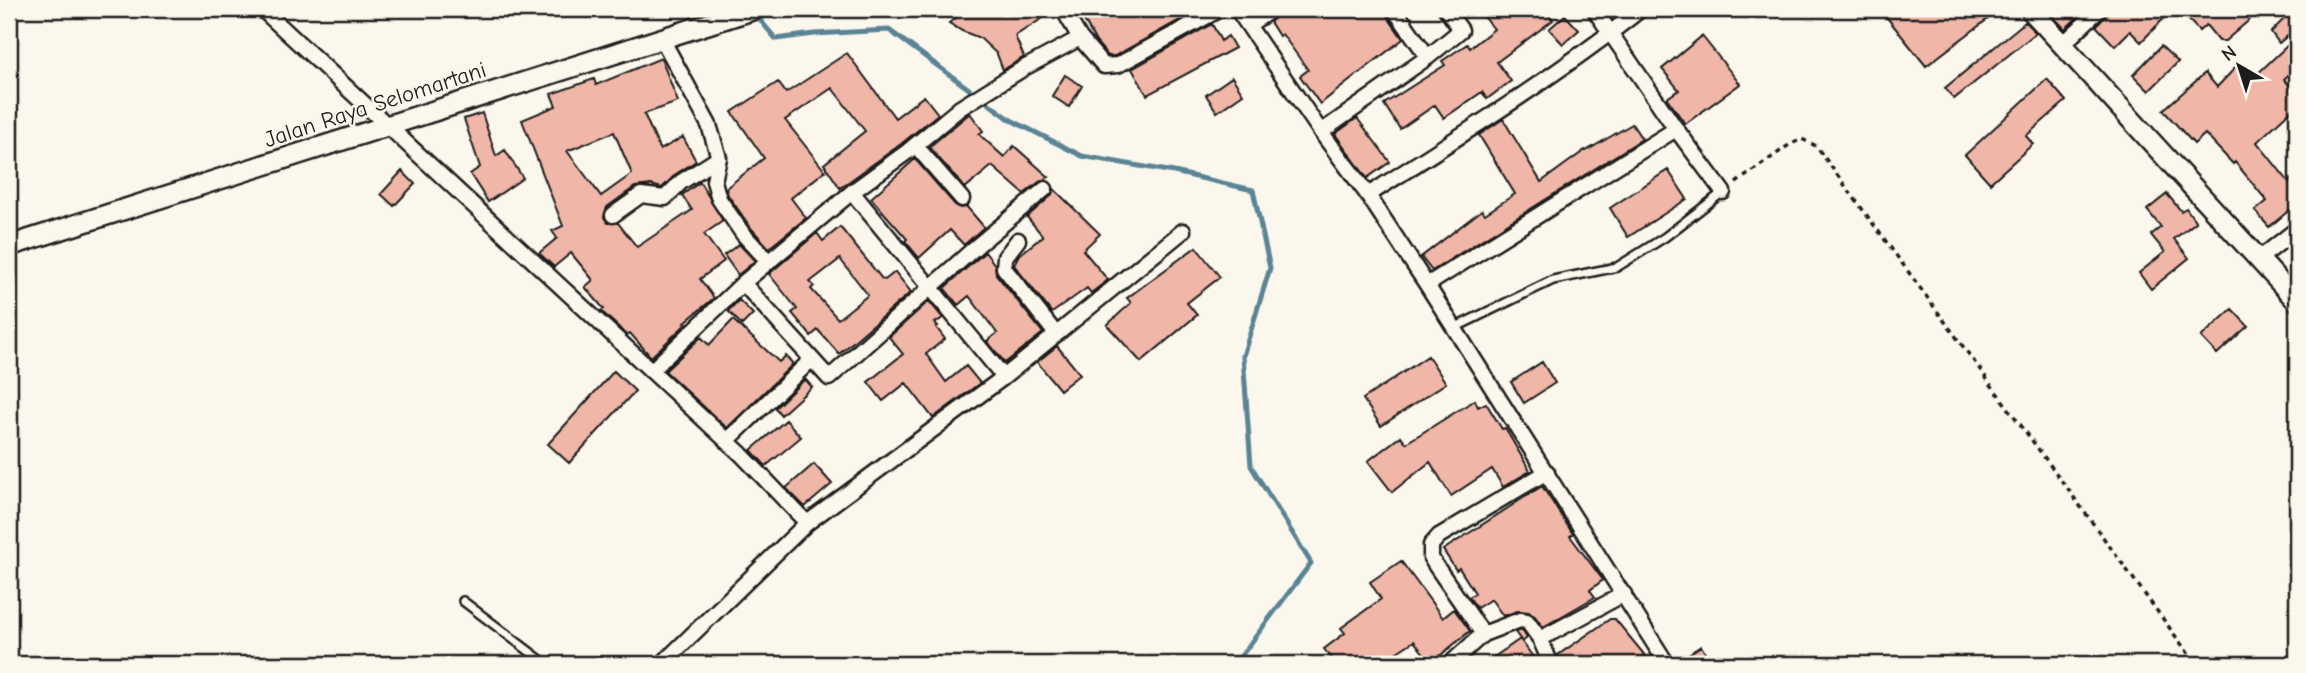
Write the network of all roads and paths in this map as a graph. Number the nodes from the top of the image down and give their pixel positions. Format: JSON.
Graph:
{"nodes":[{"id":1,"x":262,"y":9,"type":"edge"},
{"id":2,"x":755,"y":9,"type":"edge"},
{"id":3,"x":1063,"y":9,"type":"edge"},
{"id":4,"x":1220,"y":9,"type":"edge"},
{"id":5,"x":1237,"y":9,"type":"edge"},
{"id":6,"x":1273,"y":9,"type":"edge"},
{"id":7,"x":1394,"y":9,"type":"edge"},
{"id":8,"x":1446,"y":9,"type":"edge"},
{"id":9,"x":1594,"y":9,"type":"edge"},
{"id":10,"x":1641,"y":9,"type":"edge"},
{"id":11,"x":2030,"y":9,"type":"edge"},
{"id":12,"x":2100,"y":9,"type":"edge"},
{"id":13,"x":1248,"y":26,"type":"junction"},
{"id":14,"x":1611,"y":33,"type":"junction"},
{"id":15,"x":1080,"y":38,"type":"junction"},
{"id":16,"x":662,"y":39,"type":"junction"},
{"id":17,"x":2062,"y":44,"type":"junction"},
{"id":18,"x":1428,"y":57,"type":"junction"},
{"id":19,"x":390,"y":125,"type":"junction"},
{"id":20,"x":1676,"y":129,"type":"junction"},
{"id":21,"x":1321,"y":132,"type":"junction"},
{"id":22,"x":915,"y":145,"type":"junction"},
{"id":23,"x":719,"y":158,"type":"junction"},
{"id":24,"x":1045,"y":189,"type":"dead end"},
{"id":25,"x":852,"y":192,"type":"junction"},
{"id":26,"x":1723,"y":192,"type":"junction"},
{"id":27,"x":1368,"y":195,"type":"junction"},
{"id":28,"x":962,"y":199,"type":"dead end"},
{"id":29,"x":614,"y":215,"type":"dead end"},
{"id":30,"x":2297,"y":229,"type":"edge"},
{"id":31,"x":1183,"y":231,"type":"dead end"},
{"id":32,"x":1018,"y":240,"type":"dead end"},
{"id":33,"x":9,"y":246,"type":"edge"},
{"id":34,"x":2259,"y":258,"type":"junction"},
{"id":35,"x":768,"y":262,"type":"junction"},
{"id":36,"x":743,"y":283,"type":"junction"},
{"id":37,"x":1427,"y":285,"type":"junction"},
{"id":38,"x":931,"y":287,"type":"junction"},
{"id":39,"x":2297,"y":301,"type":"edge"},
{"id":40,"x":1453,"y":328,"type":"junction"},
{"id":41,"x":1056,"y":334,"type":"junction"},
{"id":42,"x":812,"y":359,"type":"junction"},
{"id":43,"x":651,"y":370,"type":"junction"},
{"id":44,"x":1004,"y":377,"type":"junction"},
{"id":45,"x":727,"y":441,"type":"junction"},
{"id":46,"x":1547,"y":472,"type":"junction"},
{"id":47,"x":807,"y":523,"type":"junction"},
{"id":48,"x":1624,"y":594,"type":"junction"},
{"id":49,"x":463,"y":601,"type":"dead end"},
{"id":50,"x":1483,"y":635,"type":"junction"},
{"id":51,"x":1540,"y":639,"type":"junction"},
{"id":52,"x":546,"y":664,"type":"edge"},
{"id":53,"x":662,"y":664,"type":"edge"},
{"id":54,"x":1450,"y":664,"type":"edge"},
{"id":55,"x":1551,"y":664,"type":"edge"},
{"id":56,"x":1667,"y":664,"type":"edge"},
{"id":57,"x":2196,"y":664,"type":"edge"}],
"edges":[{"from":1,"to":19,"type":"street"},
{"from":2,"to":16,"type":"main road","name":"Jalan Raya Selomartani"},
{"from":3,"to":15,"type":"street"},
{"from":4,"to":15,"type":"street"},
{"from":5,"to":13,"type":"street"},
{"from":6,"to":13,"type":"street"},
{"from":7,"to":18,"type":"street"},
{"from":8,"to":18,"type":"street"},
{"from":9,"to":14,"type":"street"},
{"from":10,"to":14,"type":"street"},
{"from":11,"to":17,"type":"main road"},
{"from":12,"to":17,"type":"street"},
{"from":13,"to":21,"type":"street"},
{"from":14,"to":20,"type":"street"},
{"from":14,"to":27,"type":"street"},
{"from":15,"to":22,"type":"street"},
{"from":16,"to":19,"type":"main road","name":"Jalan Raya Selomartani"},
{"from":16,"to":23,"type":"street"},
{"from":17,"to":34,"type":"main road"},
{"from":18,"to":21,"type":"street"},
{"from":19,"to":33,"type":"main road","name":"Jalan Raya Selomartani"},
{"from":19,"to":43,"type":"street"},
{"from":20,"to":26,"type":"street"},
{"from":20,"to":37,"type":"street"},
{"from":21,"to":27,"type":"street"},
{"from":22,"to":25,"type":"street"},
{"from":22,"to":28,"type":"street"},
{"from":23,"to":29,"type":"street"},
{"from":23,"to":35,"type":"street"},
{"from":24,"to":38,"type":"street"},
{"from":25,"to":35,"type":"street"},
{"from":25,"to":38,"type":"street"},
{"from":26,"to":40,"type":"lane"},
{"from":26,"to":57,"type":"path"},
{"from":27,"to":37,"type":"street"},
{"from":30,"to":34,"type":"street"},
{"from":31,"to":41,"type":"street"},
{"from":32,"to":41,"type":"street"},
{"from":34,"to":39,"type":"main road"},
{"from":35,"to":36,"type":"street"},
{"from":36,"to":42,"type":"street"},
{"from":36,"to":43,"type":"street"},
{"from":37,"to":40,"type":"street"},
{"from":38,"to":42,"type":"street"},
{"from":38,"to":44,"type":"street"},
{"from":40,"to":46,"type":"street"},
{"from":41,"to":44,"type":"street"},
{"from":42,"to":45,"type":"street"},
{"from":43,"to":45,"type":"street"},
{"from":44,"to":47,"type":"street"},
{"from":45,"to":47,"type":"street"},
{"from":46,"to":48,"type":"street"},
{"from":46,"to":50,"type":"street"},
{"from":47,"to":53,"type":"street"},
{"from":48,"to":51,"type":"street"},
{"from":48,"to":56,"type":"street"},
{"from":49,"to":52,"type":"lane"},
{"from":50,"to":51,"type":"street"},
{"from":50,"to":54,"type":"street"},
{"from":51,"to":55,"type":"street"}]}
